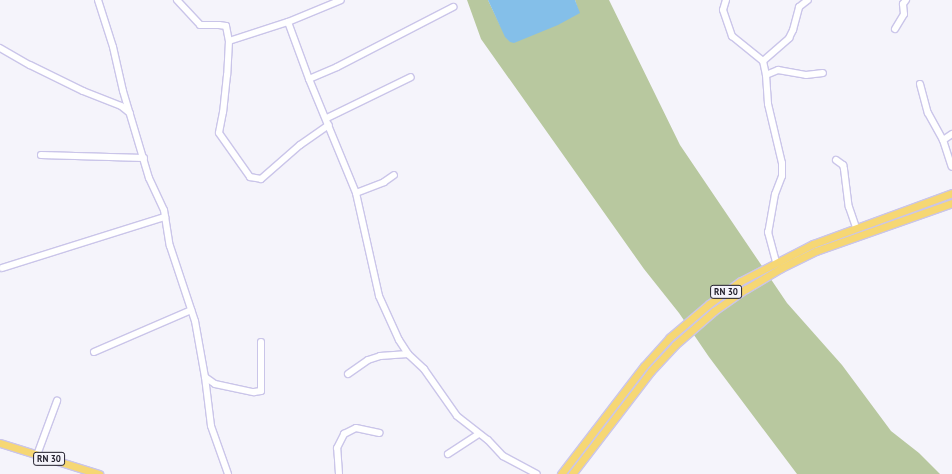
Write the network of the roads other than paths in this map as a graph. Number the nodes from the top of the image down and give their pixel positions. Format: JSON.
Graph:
{"nodes":[{"id":1,"x":98,"y":0,"type":"edge"},
{"id":2,"x":177,"y":0,"type":"edge"},
{"id":3,"x":185,"y":0,"type":"edge"},
{"id":4,"x":341,"y":0,"type":"edge"},
{"id":5,"x":726,"y":0,"type":"edge"},
{"id":6,"x":808,"y":0,"type":"edge"},
{"id":7,"x":906,"y":0,"type":"edge"},
{"id":8,"x":453,"y":7,"type":"dead end"},
{"id":9,"x":187,"y":9,"type":"junction"},
{"id":10,"x":288,"y":22,"type":"junction"},
{"id":11,"x":896,"y":29,"type":"dead end"},
{"id":12,"x":230,"y":41,"type":"junction"},
{"id":13,"x":0,"y":48,"type":"edge"},
{"id":14,"x":763,"y":61,"type":"junction"},
{"id":15,"x":823,"y":73,"type":"dead end"},
{"id":16,"x":766,"y":76,"type":"junction"},
{"id":17,"x":411,"y":77,"type":"dead end"},
{"id":18,"x":309,"y":79,"type":"junction"},
{"id":19,"x":920,"y":84,"type":"dead end"},
{"id":20,"x":130,"y":113,"type":"junction"},
{"id":21,"x":326,"y":118,"type":"junction"},
{"id":22,"x":330,"y":125,"type":"junction"},
{"id":23,"x":952,"y":134,"type":"edge"},
{"id":24,"x":943,"y":140,"type":"junction"},
{"id":25,"x":40,"y":155,"type":"dead end"},
{"id":26,"x":144,"y":158,"type":"junction"},
{"id":27,"x":836,"y":160,"type":"dead end"},
{"id":28,"x":952,"y":167,"type":"edge"},
{"id":29,"x":394,"y":175,"type":"dead end"},
{"id":30,"x":356,"y":193,"type":"junction"},
{"id":31,"x":952,"y":193,"type":"edge"},
{"id":32,"x":952,"y":203,"type":"edge"},
{"id":33,"x":166,"y":217,"type":"junction"},
{"id":34,"x":856,"y":227,"type":"junction"},
{"id":35,"x":776,"y":262,"type":"junction"},
{"id":36,"x":2,"y":268,"type":"dead end"},
{"id":37,"x":191,"y":310,"type":"junction"},
{"id":38,"x":261,"y":342,"type":"dead end"},
{"id":39,"x":94,"y":352,"type":"dead end"},
{"id":40,"x":408,"y":354,"type":"junction"},
{"id":41,"x":348,"y":374,"type":"dead end"},
{"id":42,"x":205,"y":377,"type":"junction"},
{"id":43,"x":215,"y":384,"type":"junction"},
{"id":44,"x":206,"y":392,"type":"junction"},
{"id":45,"x":57,"y":401,"type":"dead end"},
{"id":46,"x":379,"y":433,"type":"dead end"},
{"id":47,"x":479,"y":434,"type":"junction"},
{"id":48,"x":0,"y":443,"type":"edge"},
{"id":49,"x":448,"y":454,"type":"dead end"},
{"id":50,"x":37,"y":455,"type":"junction"},
{"id":51,"x":90,"y":473,"type":"edge"},
{"id":52,"x":99,"y":474,"type":"edge"},
{"id":53,"x":228,"y":474,"type":"edge"},
{"id":54,"x":339,"y":474,"type":"edge"},
{"id":55,"x":537,"y":474,"type":"edge"},
{"id":56,"x":561,"y":474,"type":"edge"},
{"id":57,"x":572,"y":474,"type":"edge"}],
"edges":[{"from":1,"to":20,"type":"street"},
{"from":2,"to":9,"type":"street"},
{"from":3,"to":9,"type":"street"},
{"from":4,"to":10,"type":"street"},
{"from":5,"to":14,"type":"street"},
{"from":6,"to":14,"type":"street"},
{"from":7,"to":11,"type":"street"},
{"from":8,"to":18,"type":"street"},
{"from":9,"to":12,"type":"street"},
{"from":10,"to":12,"type":"street"},
{"from":10,"to":18,"type":"street"},
{"from":12,"to":22,"type":"street"},
{"from":13,"to":20,"type":"street"},
{"from":14,"to":16,"type":"street"},
{"from":15,"to":16,"type":"street"},
{"from":16,"to":35,"type":"street"},
{"from":17,"to":21,"type":"street"},
{"from":18,"to":21,"type":"street"},
{"from":19,"to":24,"type":"street"},
{"from":20,"to":26,"type":"street"},
{"from":21,"to":22,"type":"street"},
{"from":22,"to":30,"type":"street"},
{"from":23,"to":24,"type":"street"},
{"from":24,"to":28,"type":"street"},
{"from":25,"to":26,"type":"street"},
{"from":26,"to":33,"type":"street"},
{"from":27,"to":34,"type":"street"},
{"from":29,"to":30,"type":"street"},
{"from":30,"to":40,"type":"street"},
{"from":31,"to":34,"type":"main road","name":"RN 30","number":"RN 30"},
{"from":32,"to":57,"type":"main road","number":"RN 30"},
{"from":33,"to":36,"type":"street"},
{"from":33,"to":37,"type":"street"},
{"from":34,"to":35,"type":"main road","name":"RN 30","number":"RN 30"},
{"from":35,"to":56,"type":"main road","name":"RN 30","number":"RN 30"},
{"from":37,"to":39,"type":"street"},
{"from":37,"to":42,"type":"street"},
{"from":38,"to":43,"type":"street"},
{"from":40,"to":41,"type":"street"},
{"from":40,"to":47,"type":"street"},
{"from":42,"to":43,"type":"street"},
{"from":42,"to":44,"type":"street"},
{"from":43,"to":44,"type":"street"},
{"from":44,"to":53,"type":"street"},
{"from":45,"to":50,"type":"street"},
{"from":46,"to":54,"type":"street"},
{"from":47,"to":49,"type":"street"},
{"from":47,"to":55,"type":"street"},
{"from":48,"to":50,"type":"main road","number":"RN 30"},
{"from":50,"to":51,"type":"main road","number":"RN 30"},
{"from":51,"to":52,"type":"main road","number":"RN 30"}]}
